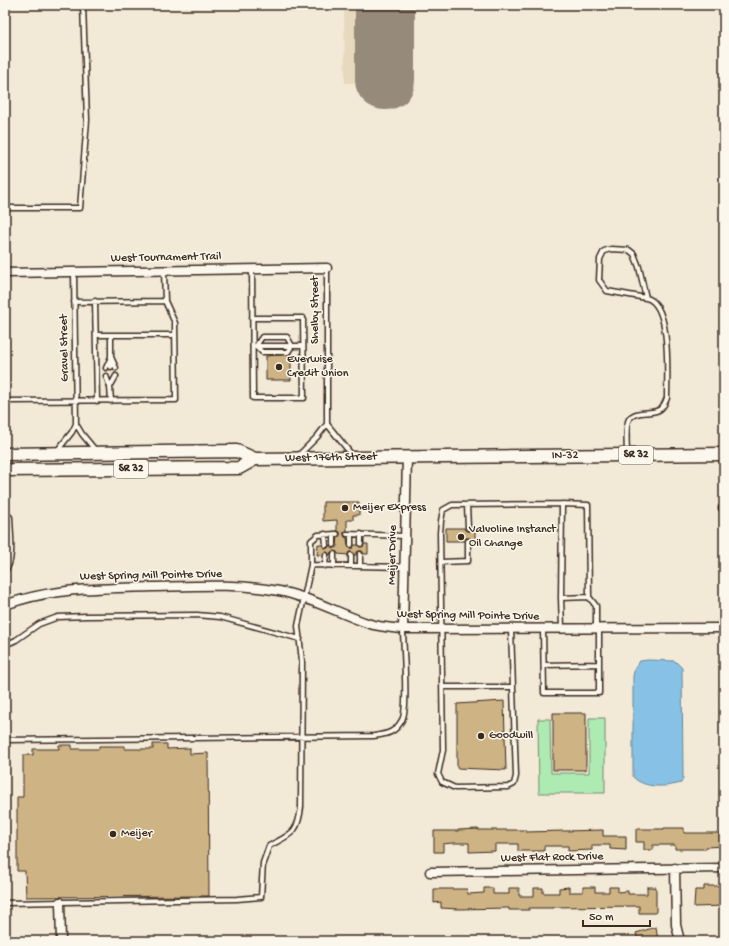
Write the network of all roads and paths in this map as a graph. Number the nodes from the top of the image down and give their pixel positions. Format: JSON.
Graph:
{"nodes":[{"id":1,"x":83,"y":5,"type":"edge"},
{"id":2,"x":5,"y":208,"type":"edge"},
{"id":3,"x":327,"y":268,"type":"joint"},
{"id":4,"x":252,"y":269,"type":"junction"},
{"id":5,"x":164,"y":270,"type":"junction"},
{"id":6,"x":74,"y":272,"type":"junction"},
{"id":7,"x":5,"y":273,"type":"edge"},
{"id":8,"x":646,"y":298,"type":"junction"},
{"id":9,"x":165,"y":300,"type":"junction"},
{"id":10,"x":95,"y":301,"type":"junction"},
{"id":11,"x":74,"y":302,"type":"junction"},
{"id":12,"x":252,"y":318,"type":"junction"},
{"id":13,"x":96,"y":335,"type":"junction"},
{"id":14,"x":111,"y":335,"type":"junction"},
{"id":15,"x":175,"y":335,"type":"junction"},
{"id":16,"x":254,"y":346,"type":"junction"},
{"id":17,"x":292,"y":346,"type":"junction"},
{"id":18,"x":303,"y":346,"type":"junction"},
{"id":19,"x":111,"y":357,"type":"junction"},
{"id":20,"x":108,"y":368,"type":"dead end"},
{"id":21,"x":116,"y":368,"type":"dead end"},
{"id":22,"x":116,"y":376,"type":"dead end"},
{"id":23,"x":108,"y":377,"type":"dead end"},
{"id":24,"x":110,"y":387,"type":"junction"},
{"id":25,"x":5,"y":401,"type":"edge"},
{"id":26,"x":76,"y":401,"type":"junction"},
{"id":27,"x":97,"y":401,"type":"junction"},
{"id":28,"x":111,"y":401,"type":"junction"},
{"id":29,"x":76,"y":424,"type":"junction"},
{"id":30,"x":327,"y":424,"type":"junction"},
{"id":31,"x":97,"y":452,"type":"junction"},
{"id":32,"x":55,"y":453,"type":"junction"},
{"id":33,"x":5,"y":454,"type":"edge"},
{"id":34,"x":724,"y":454,"type":"edge"},
{"id":35,"x":627,"y":455,"type":"junction"},
{"id":36,"x":407,"y":457,"type":"junction"},
{"id":37,"x":354,"y":458,"type":"junction"},
{"id":38,"x":255,"y":459,"type":"junction"},
{"id":39,"x":295,"y":459,"type":"junction"},
{"id":40,"x":5,"y":470,"type":"edge"},
{"id":41,"x":562,"y":504,"type":"junction"},
{"id":42,"x":467,"y":505,"type":"junction"},
{"id":43,"x":5,"y":514,"type":"edge"},
{"id":44,"x":468,"y":528,"type":"dead end"},
{"id":45,"x":325,"y":534,"type":"junction"},
{"id":46,"x":361,"y":534,"type":"junction"},
{"id":47,"x":405,"y":536,"type":"junction"},
{"id":48,"x":468,"y":541,"type":"dead end"},
{"id":49,"x":361,"y":544,"type":"dead end"},
{"id":50,"x":326,"y":545,"type":"dead end"},
{"id":51,"x":334,"y":545,"type":"dead end"},
{"id":52,"x":351,"y":545,"type":"dead end"},
{"id":53,"x":334,"y":554,"type":"dead end"},
{"id":54,"x":360,"y":554,"type":"dead end"},
{"id":55,"x":326,"y":555,"type":"dead end"},
{"id":56,"x":351,"y":555,"type":"dead end"},
{"id":57,"x":441,"y":562,"type":"junction"},
{"id":58,"x":311,"y":565,"type":"junction"},
{"id":59,"x":325,"y":566,"type":"junction"},
{"id":60,"x":334,"y":566,"type":"junction"},
{"id":61,"x":351,"y":566,"type":"junction"},
{"id":62,"x":360,"y":566,"type":"junction"},
{"id":63,"x":405,"y":567,"type":"junction"},
{"id":64,"x":5,"y":570,"type":"edge"},
{"id":65,"x":589,"y":597,"type":"junction"},
{"id":66,"x":304,"y":598,"type":"junction"},
{"id":67,"x":561,"y":598,"type":"junction"},
{"id":68,"x":5,"y":605,"type":"edge"},
{"id":69,"x":442,"y":628,"type":"junction"},
{"id":70,"x":724,"y":628,"type":"edge"},
{"id":71,"x":403,"y":629,"type":"junction"},
{"id":72,"x":511,"y":629,"type":"junction"},
{"id":73,"x":543,"y":629,"type":"junction"},
{"id":74,"x":562,"y":629,"type":"junction"},
{"id":75,"x":597,"y":629,"type":"junction"},
{"id":76,"x":300,"y":639,"type":"junction"},
{"id":77,"x":5,"y":645,"type":"edge"},
{"id":78,"x":599,"y":664,"type":"junction"},
{"id":79,"x":544,"y":665,"type":"junction"},
{"id":80,"x":443,"y":687,"type":"junction"},
{"id":81,"x":512,"y":687,"type":"junction"},
{"id":82,"x":301,"y":737,"type":"junction"},
{"id":83,"x":5,"y":740,"type":"edge"},
{"id":84,"x":675,"y":868,"type":"junction"},
{"id":85,"x":724,"y":868,"type":"edge"},
{"id":86,"x":430,"y":872,"type":"dead end"},
{"id":87,"x":60,"y":902,"type":"junction"},
{"id":88,"x":5,"y":904,"type":"edge"},
{"id":89,"x":61,"y":941,"type":"edge"},
{"id":90,"x":680,"y":941,"type":"edge"}],
"edges":[{"from":1,"to":2,"type":"lane"},
{"from":3,"to":4,"type":"street","name":"West Tournament Trail"},
{"from":3,"to":30,"type":"lane","name":"Shelby Street"},
{"from":4,"to":5,"type":"street","name":"West Tournament Trail"},
{"from":4,"to":12,"type":"lane"},
{"from":5,"to":6,"type":"street","name":"West Tournament Trail"},
{"from":5,"to":9,"type":"lane"},
{"from":6,"to":7,"type":"street","name":"West Tournament Trail"},
{"from":6,"to":11,"type":"lane","name":"Gravel Street"},
{"from":8,"to":8,"type":"lane"},
{"from":8,"to":35,"type":"lane"},
{"from":9,"to":10,"type":"lane"},
{"from":9,"to":15,"type":"lane"},
{"from":10,"to":11,"type":"lane"},
{"from":10,"to":13,"type":"lane"},
{"from":11,"to":26,"type":"lane","name":"Gravel Street"},
{"from":12,"to":16,"type":"lane"},
{"from":12,"to":18,"type":"lane"},
{"from":13,"to":14,"type":"lane"},
{"from":13,"to":27,"type":"lane"},
{"from":14,"to":15,"type":"lane"},
{"from":14,"to":19,"type":"lane"},
{"from":15,"to":28,"type":"lane"},
{"from":16,"to":17,"type":"lane"},
{"from":16,"to":17,"type":"lane"},
{"from":16,"to":17,"type":"lane"},
{"from":16,"to":18,"type":"lane"},
{"from":17,"to":18,"type":"lane"},
{"from":19,"to":20,"type":"lane"},
{"from":19,"to":21,"type":"lane"},
{"from":22,"to":24,"type":"lane"},
{"from":23,"to":24,"type":"lane"},
{"from":24,"to":28,"type":"lane"},
{"from":25,"to":26,"type":"lane"},
{"from":26,"to":27,"type":"lane"},
{"from":26,"to":29,"type":"lane","name":"Gravel Street"},
{"from":27,"to":28,"type":"lane"},
{"from":29,"to":31,"type":"lane"},
{"from":29,"to":32,"type":"lane"},
{"from":30,"to":37,"type":"lane"},
{"from":30,"to":39,"type":"lane"},
{"from":31,"to":32,"type":"main road","name":"West 176th Street","number":"SR 32"},
{"from":31,"to":38,"type":"main road","name":"West 176th Street","number":"SR 32"},
{"from":32,"to":33,"type":"main road","name":"West 176th Street","number":"SR 32"},
{"from":34,"to":35,"type":"main road","name":"IN-32","number":"SR 32"},
{"from":35,"to":36,"type":"main road","name":"IN-32","number":"SR 32"},
{"from":36,"to":37,"type":"main road","name":"West 176th Street","number":"SR 32"},
{"from":36,"to":47,"type":"street","name":"Meijer Drive"},
{"from":37,"to":39,"type":"main road","name":"West 176th Street","number":"SR 32"},
{"from":38,"to":39,"type":"main road","name":"West 176th Street","number":"SR 32"},
{"from":38,"to":40,"type":"main road","name":"West 176th Street","number":"SR 32"},
{"from":41,"to":42,"type":"lane"},
{"from":41,"to":65,"type":"lane"},
{"from":41,"to":67,"type":"lane"},
{"from":42,"to":44,"type":"lane"},
{"from":42,"to":57,"type":"lane"},
{"from":43,"to":64,"type":"lane"},
{"from":45,"to":50,"type":"lane"},
{"from":45,"to":51,"type":"lane"},
{"from":45,"to":58,"type":"lane"},
{"from":46,"to":47,"type":"lane"},
{"from":46,"to":49,"type":"lane"},
{"from":46,"to":52,"type":"lane"},
{"from":47,"to":63,"type":"street","name":"Meijer Drive"},
{"from":48,"to":57,"type":"lane"},
{"from":53,"to":60,"type":"lane"},
{"from":54,"to":62,"type":"lane"},
{"from":55,"to":59,"type":"lane"},
{"from":56,"to":61,"type":"lane"},
{"from":57,"to":69,"type":"lane"},
{"from":58,"to":59,"type":"lane"},
{"from":58,"to":66,"type":"lane"},
{"from":59,"to":60,"type":"lane"},
{"from":60,"to":61,"type":"lane"},
{"from":61,"to":62,"type":"lane"},
{"from":62,"to":63,"type":"lane"},
{"from":63,"to":71,"type":"street","name":"Meijer Drive"},
{"from":65,"to":67,"type":"lane"},
{"from":65,"to":75,"type":"lane"},
{"from":66,"to":68,"type":"street","name":"West Spring Mill Pointe Drive"},
{"from":66,"to":71,"type":"street","name":"West Spring Mill Pointe Drive"},
{"from":66,"to":76,"type":"lane"},
{"from":67,"to":74,"type":"lane"},
{"from":69,"to":71,"type":"street","name":"West Spring Mill Pointe Drive"},
{"from":69,"to":72,"type":"street","name":"West Spring Mill Pointe Drive"},
{"from":69,"to":80,"type":"lane"},
{"from":70,"to":75,"type":"street","name":"West Spring Mill Pointe Drive"},
{"from":71,"to":82,"type":"lane"},
{"from":72,"to":73,"type":"street","name":"West Spring Mill Pointe Drive"},
{"from":72,"to":81,"type":"lane"},
{"from":73,"to":74,"type":"street","name":"West Spring Mill Pointe Drive"},
{"from":73,"to":79,"type":"lane"},
{"from":74,"to":75,"type":"street","name":"West Spring Mill Pointe Drive"},
{"from":75,"to":78,"type":"lane"},
{"from":76,"to":77,"type":"lane"},
{"from":76,"to":82,"type":"lane"},
{"from":78,"to":79,"type":"lane"},
{"from":78,"to":79,"type":"lane"},
{"from":80,"to":81,"type":"lane"},
{"from":80,"to":81,"type":"lane"},
{"from":82,"to":83,"type":"lane"},
{"from":82,"to":87,"type":"lane"},
{"from":84,"to":85,"type":"street","name":"West Flat Rock Drive"},
{"from":84,"to":86,"type":"street","name":"West Flat Rock Drive"},
{"from":84,"to":90,"type":"street"},
{"from":87,"to":88,"type":"lane"},
{"from":87,"to":89,"type":"street"}]}
